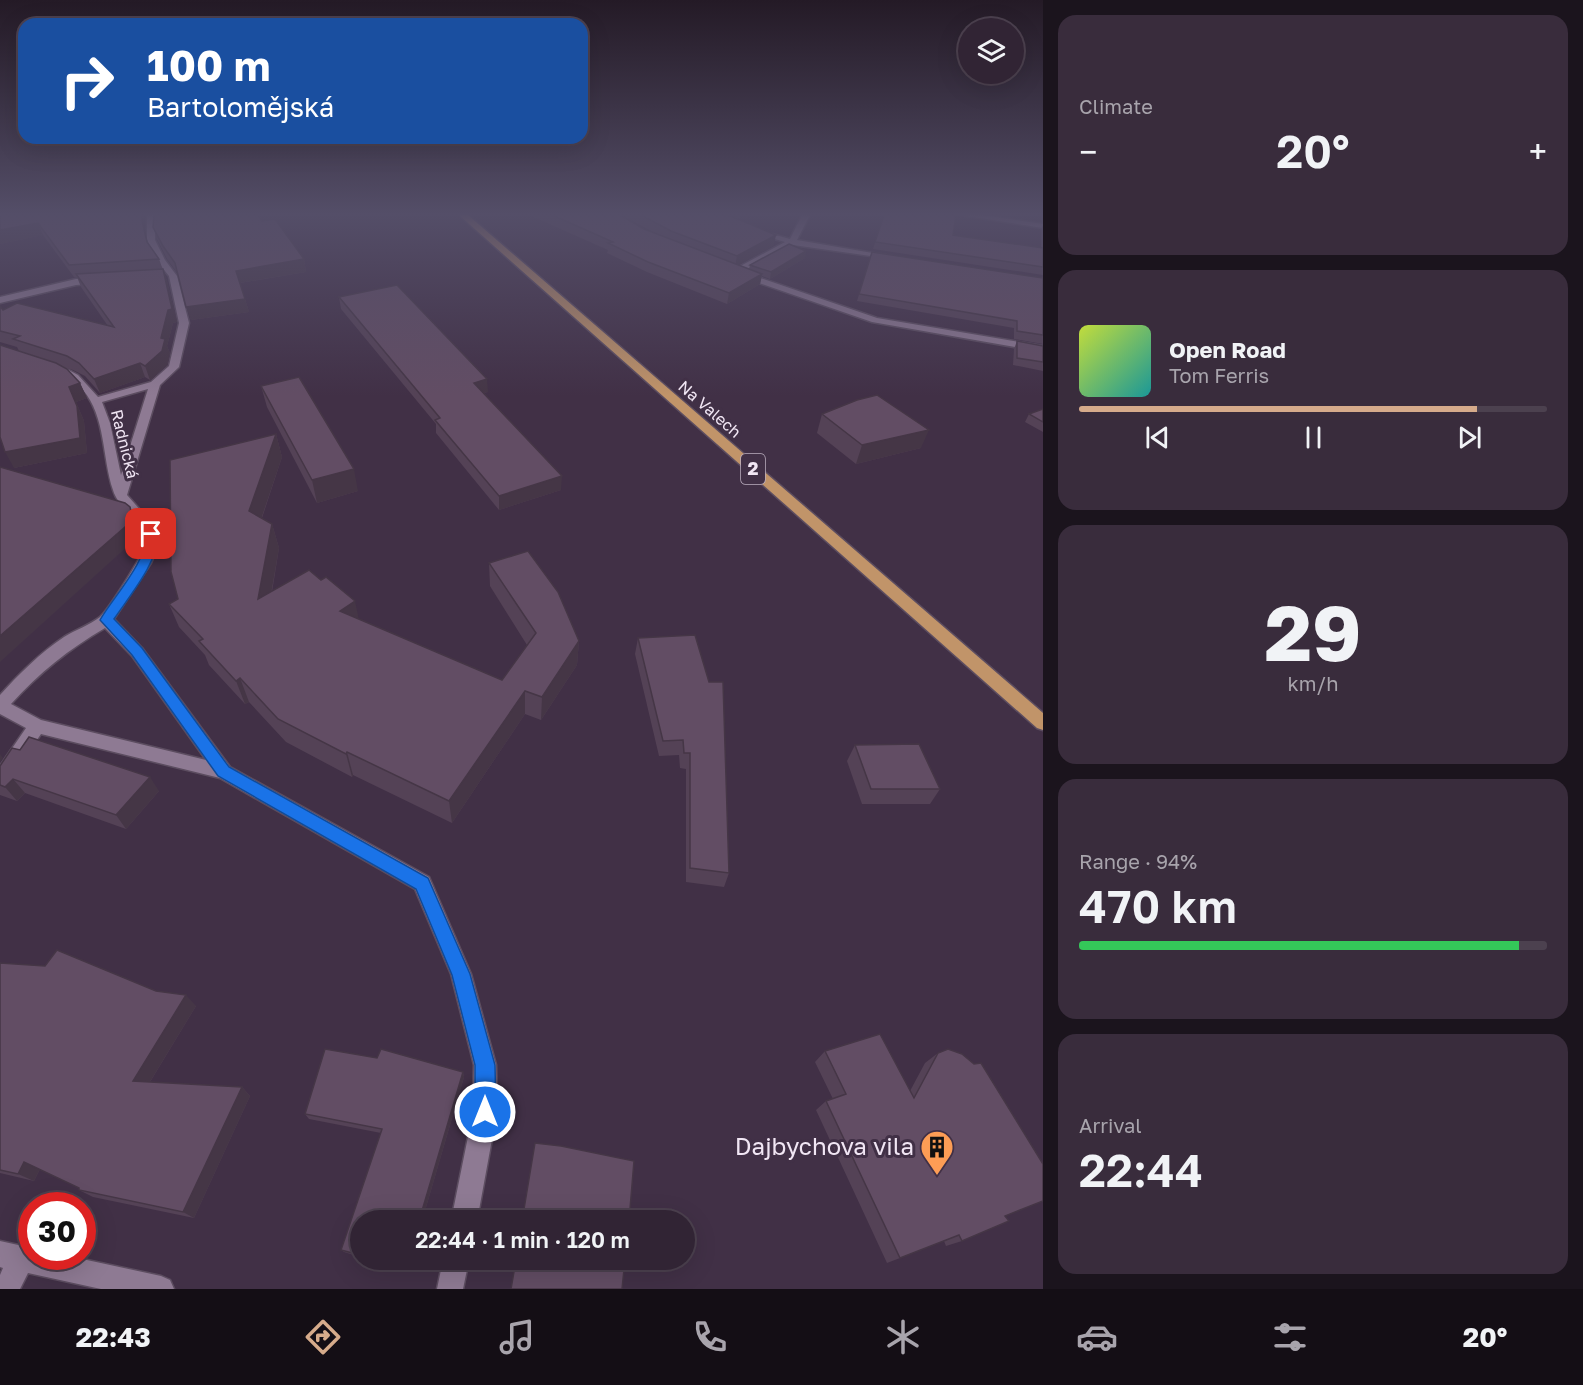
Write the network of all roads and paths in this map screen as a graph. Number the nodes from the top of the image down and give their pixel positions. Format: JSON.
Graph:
{"nodes":[{"id":1,"x":532,"y":275,"type":"edge"},
{"id":2,"x":744,"y":275,"type":"edge"},
{"id":3,"x":172,"y":276,"type":"joint"},
{"id":4,"x":162,"y":277,"type":"edge"},
{"id":5,"x":108,"y":280,"type":"edge"},
{"id":6,"x":0,"y":300,"type":"edge"},
{"id":7,"x":1043,"y":349,"type":"edge"},
{"id":8,"x":45,"y":365,"type":"edge"},
{"id":9,"x":155,"y":384,"type":"junction"},
{"id":10,"x":98,"y":400,"type":"junction"},
{"id":11,"x":121,"y":495,"type":"junction"},
{"id":12,"x":106,"y":620,"type":"junction"},
{"id":13,"x":0,"y":706,"type":"edge"},
{"id":14,"x":1043,"y":723,"type":"edge"},
{"id":15,"x":37,"y":726,"type":"junction"},
{"id":16,"x":224,"y":772,"type":"junction"},
{"id":17,"x":0,"y":780,"type":"edge"},
{"id":18,"x":466,"y":1210,"type":"edge"},
{"id":19,"x":10,"y":1256,"type":"edge"},
{"id":20,"x":454,"y":1270,"type":"edge"},
{"id":21,"x":7,"y":1289,"type":"edge"},
{"id":22,"x":161,"y":1289,"type":"edge"},
{"id":23,"x":450,"y":1289,"type":"edge"}],
"edges":[{"from":1,"to":14,"type":"main road","name":"Na Valech","number":"2"},
{"from":2,"to":7,"type":"street"},
{"from":3,"to":4,"type":"street"},
{"from":3,"to":9,"type":"street"},
{"from":5,"to":6,"type":"street"},
{"from":8,"to":10,"type":"street","name":"Radnická"},
{"from":9,"to":10,"type":"street","name":"Radnická"},
{"from":9,"to":11,"type":"street"},
{"from":10,"to":11,"type":"street","name":"Radnická"},
{"from":11,"to":12,"type":"street"},
{"from":12,"to":13,"type":"street"},
{"from":12,"to":16,"type":"street"},
{"from":13,"to":15,"type":"street"},
{"from":15,"to":16,"type":"street"},
{"from":15,"to":17,"type":"street"},
{"from":16,"to":18,"type":"street"},
{"from":19,"to":21,"type":"street"},
{"from":19,"to":22,"type":"street"},
{"from":20,"to":23,"type":"street"}]}
